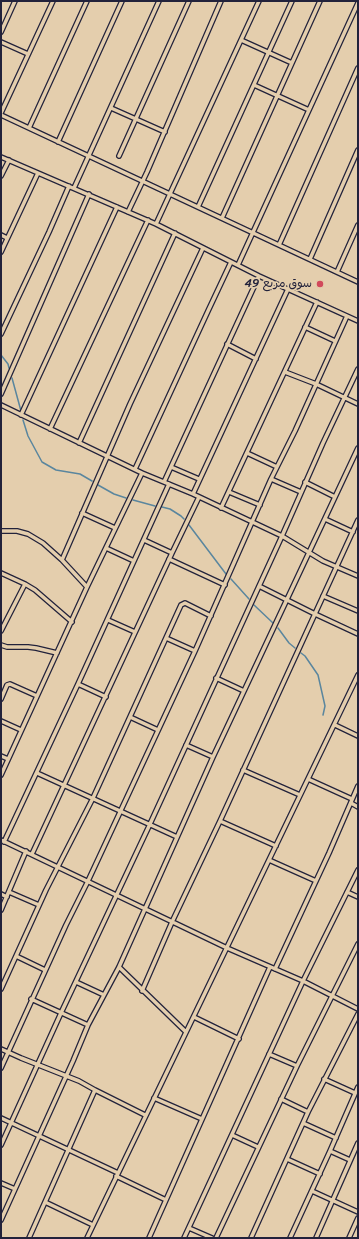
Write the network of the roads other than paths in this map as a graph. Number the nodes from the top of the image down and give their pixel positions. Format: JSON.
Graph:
{"nodes":[{"id":1,"x":15,"y":1,"type":"edge"},
{"id":2,"x":53,"y":1,"type":"edge"},
{"id":3,"x":87,"y":1,"type":"edge"},
{"id":4,"x":122,"y":1,"type":"edge"},
{"id":5,"x":159,"y":1,"type":"edge"},
{"id":6,"x":189,"y":1,"type":"edge"},
{"id":7,"x":221,"y":1,"type":"edge"},
{"id":8,"x":260,"y":1,"type":"edge"},
{"id":9,"x":292,"y":1,"type":"edge"},
{"id":10,"x":320,"y":1,"type":"edge"},
{"id":11,"x":358,"y":3,"type":"edge"},
{"id":12,"x":1,"y":32,"type":"edge"},
{"id":13,"x":241,"y":40,"type":"junction"},
{"id":14,"x":1,"y":42,"type":"edge"},
{"id":15,"x":269,"y":53,"type":"junction"},
{"id":16,"x":28,"y":54,"type":"junction"},
{"id":17,"x":292,"y":63,"type":"junction"},
{"id":18,"x":358,"y":68,"type":"edge"},
{"id":19,"x":254,"y":85,"type":"junction"},
{"id":20,"x":277,"y":95,"type":"junction"},
{"id":21,"x":111,"y":108,"type":"junction"},
{"id":22,"x":309,"y":110,"type":"junction"},
{"id":23,"x":1,"y":114,"type":"edge"},
{"id":24,"x":136,"y":119,"type":"junction"},
{"id":25,"x":29,"y":128,"type":"junction"},
{"id":26,"x":165,"y":132,"type":"junction"},
{"id":27,"x":58,"y":142,"type":"junction"},
{"id":28,"x":358,"y":150,"type":"edge"},
{"id":29,"x":89,"y":156,"type":"junction"},
{"id":30,"x":119,"y":156,"type":"dead end"},
{"id":31,"x":1,"y":157,"type":"edge"},
{"id":32,"x":9,"y":160,"type":"junction"},
{"id":33,"x":38,"y":173,"type":"junction"},
{"id":34,"x":1,"y":176,"type":"edge"},
{"id":35,"x":143,"y":181,"type":"junction"},
{"id":36,"x":69,"y":186,"type":"junction"},
{"id":37,"x":74,"y":188,"type":"junction"},
{"id":38,"x":89,"y":194,"type":"junction"},
{"id":39,"x":170,"y":194,"type":"junction"},
{"id":40,"x":117,"y":206,"type":"junction"},
{"id":41,"x":198,"y":207,"type":"junction"},
{"id":42,"x":128,"y":212,"type":"junction"},
{"id":43,"x":222,"y":218,"type":"junction"},
{"id":44,"x":148,"y":220,"type":"junction"},
{"id":45,"x":156,"y":224,"type":"junction"},
{"id":46,"x":358,"y":225,"type":"edge"},
{"id":47,"x":252,"y":232,"type":"junction"},
{"id":48,"x":175,"y":233,"type":"junction"},
{"id":49,"x":1,"y":235,"type":"edge"},
{"id":50,"x":7,"y":238,"type":"junction"},
{"id":51,"x":279,"y":245,"type":"junction"},
{"id":52,"x":203,"y":248,"type":"junction"},
{"id":53,"x":1,"y":252,"type":"edge"},
{"id":54,"x":310,"y":259,"type":"junction"},
{"id":55,"x":231,"y":262,"type":"junction"},
{"id":56,"x":238,"y":265,"type":"junction"},
{"id":57,"x":337,"y":272,"type":"junction"},
{"id":58,"x":259,"y":276,"type":"junction"},
{"id":59,"x":358,"y":282,"type":"edge"},
{"id":60,"x":288,"y":289,"type":"junction"},
{"id":61,"x":317,"y":302,"type":"junction"},
{"id":62,"x":347,"y":316,"type":"junction"},
{"id":63,"x":358,"y":321,"type":"edge"},
{"id":64,"x":1,"y":322,"type":"edge"},
{"id":65,"x":6,"y":324,"type":"junction"},
{"id":66,"x":305,"y":327,"type":"junction"},
{"id":67,"x":1,"y":334,"type":"edge"},
{"id":68,"x":335,"y":341,"type":"junction"},
{"id":69,"x":227,"y":344,"type":"junction"},
{"id":70,"x":256,"y":359,"type":"junction"},
{"id":71,"x":358,"y":369,"type":"edge"},
{"id":72,"x":285,"y":372,"type":"junction"},
{"id":73,"x":316,"y":384,"type":"junction"},
{"id":74,"x":1,"y":394,"type":"edge"},
{"id":75,"x":345,"y":398,"type":"junction"},
{"id":76,"x":358,"y":404,"type":"edge"},
{"id":77,"x":1,"y":405,"type":"edge"},
{"id":78,"x":22,"y":415,"type":"junction"},
{"id":79,"x":50,"y":429,"type":"junction"},
{"id":80,"x":79,"y":443,"type":"junction"},
{"id":81,"x":358,"y":448,"type":"edge"},
{"id":82,"x":247,"y":453,"type":"junction"},
{"id":83,"x":107,"y":456,"type":"junction"},
{"id":84,"x":171,"y":466,"type":"junction"},
{"id":85,"x":277,"y":467,"type":"junction"},
{"id":86,"x":135,"y":469,"type":"junction"},
{"id":87,"x":142,"y":473,"type":"junction"},
{"id":88,"x":199,"y":479,"type":"junction"},
{"id":89,"x":271,"y":479,"type":"junction"},
{"id":90,"x":164,"y":482,"type":"junction"},
{"id":91,"x":305,"y":482,"type":"junction"},
{"id":92,"x":169,"y":484,"type":"junction"},
{"id":93,"x":229,"y":492,"type":"junction"},
{"id":94,"x":301,"y":492,"type":"junction"},
{"id":95,"x":193,"y":494,"type":"junction"},
{"id":96,"x":199,"y":497,"type":"junction"},
{"id":97,"x":335,"y":497,"type":"junction"},
{"id":98,"x":260,"y":505,"type":"junction"},
{"id":99,"x":221,"y":508,"type":"junction"},
{"id":100,"x":82,"y":513,"type":"junction"},
{"id":101,"x":325,"y":519,"type":"junction"},
{"id":102,"x":358,"y":520,"type":"edge"},
{"id":103,"x":252,"y":522,"type":"junction"},
{"id":104,"x":115,"y":528,"type":"junction"},
{"id":105,"x":1,"y":531,"type":"edge"},
{"id":106,"x":352,"y":532,"type":"junction"},
{"id":107,"x":282,"y":536,"type":"junction"},
{"id":108,"x":144,"y":540,"type":"junction"},
{"id":109,"x":106,"y":548,"type":"junction"},
{"id":110,"x":172,"y":553,"type":"junction"},
{"id":111,"x":310,"y":553,"type":"junction"},
{"id":112,"x":168,"y":559,"type":"junction"},
{"id":113,"x":62,"y":560,"type":"junction"},
{"id":114,"x":134,"y":561,"type":"junction"},
{"id":115,"x":337,"y":568,"type":"junction"},
{"id":116,"x":1,"y":572,"type":"edge"},
{"id":117,"x":358,"y":576,"type":"edge"},
{"id":118,"x":25,"y":584,"type":"junction"},
{"id":119,"x":225,"y":585,"type":"junction"},
{"id":120,"x":259,"y":586,"type":"junction"},
{"id":121,"x":87,"y":587,"type":"junction"},
{"id":122,"x":323,"y":596,"type":"junction"},
{"id":123,"x":287,"y":600,"type":"junction"},
{"id":124,"x":358,"y":611,"type":"edge"},
{"id":125,"x":314,"y":614,"type":"junction"},
{"id":126,"x":211,"y":616,"type":"junction"},
{"id":127,"x":108,"y":620,"type":"junction"},
{"id":128,"x":72,"y":622,"type":"junction"},
{"id":129,"x":1,"y":631,"type":"edge"},
{"id":130,"x":135,"y":632,"type":"junction"},
{"id":131,"x":358,"y":634,"type":"edge"},
{"id":132,"x":166,"y":638,"type":"junction"},
{"id":133,"x":1,"y":645,"type":"edge"},
{"id":134,"x":195,"y":651,"type":"junction"},
{"id":135,"x":57,"y":653,"type":"junction"},
{"id":136,"x":358,"y":675,"type":"edge"},
{"id":137,"x":216,"y":678,"type":"junction"},
{"id":138,"x":78,"y":684,"type":"junction"},
{"id":139,"x":244,"y":691,"type":"junction"},
{"id":140,"x":37,"y":696,"type":"junction"},
{"id":141,"x":106,"y":697,"type":"junction"},
{"id":142,"x":1,"y":700,"type":"edge"},
{"id":143,"x":130,"y":717,"type":"junction"},
{"id":144,"x":1,"y":722,"type":"edge"},
{"id":145,"x":335,"y":725,"type":"junction"},
{"id":146,"x":21,"y":730,"type":"junction"},
{"id":147,"x":158,"y":730,"type":"junction"},
{"id":148,"x":358,"y":736,"type":"edge"},
{"id":149,"x":186,"y":745,"type":"junction"},
{"id":150,"x":1,"y":756,"type":"edge"},
{"id":151,"x":213,"y":757,"type":"junction"},
{"id":152,"x":8,"y":759,"type":"junction"},
{"id":153,"x":243,"y":770,"type":"junction"},
{"id":154,"x":37,"y":772,"type":"junction"},
{"id":155,"x":1,"y":775,"type":"edge"},
{"id":156,"x":308,"y":779,"type":"junction"},
{"id":157,"x":64,"y":785,"type":"junction"},
{"id":158,"x":358,"y":786,"type":"edge"},
{"id":159,"x":300,"y":795,"type":"junction"},
{"id":160,"x":93,"y":798,"type":"junction"},
{"id":161,"x":351,"y":801,"type":"junction"},
{"id":162,"x":358,"y":807,"type":"edge"},
{"id":163,"x":120,"y":810,"type":"junction"},
{"id":164,"x":220,"y":821,"type":"junction"},
{"id":165,"x":150,"y":824,"type":"junction"},
{"id":166,"x":177,"y":837,"type":"junction"},
{"id":167,"x":3,"y":841,"type":"edge"},
{"id":168,"x":276,"y":846,"type":"junction"},
{"id":169,"x":26,"y":851,"type":"junction"},
{"id":170,"x":32,"y":854,"type":"junction"},
{"id":171,"x":269,"y":860,"type":"junction"},
{"id":172,"x":59,"y":867,"type":"junction"},
{"id":173,"x":358,"y":870,"type":"edge"},
{"id":174,"x":88,"y":881,"type":"junction"},
{"id":175,"x":316,"y":881,"type":"junction"},
{"id":176,"x":9,"y":892,"type":"junction"},
{"id":177,"x":347,"y":892,"type":"junction"},
{"id":178,"x":1,"y":894,"type":"edge"},
{"id":179,"x":116,"y":895,"type":"junction"},
{"id":180,"x":7,"y":897,"type":"junction"},
{"id":181,"x":358,"y":897,"type":"edge"},
{"id":182,"x":39,"y":905,"type":"junction"},
{"id":183,"x":145,"y":909,"type":"junction"},
{"id":184,"x":1,"y":910,"type":"edge"},
{"id":185,"x":172,"y":922,"type":"junction"},
{"id":186,"x":358,"y":944,"type":"edge"},
{"id":187,"x":227,"y":948,"type":"junction"},
{"id":188,"x":16,"y":956,"type":"junction"},
{"id":189,"x":119,"y":967,"type":"junction"},
{"id":190,"x":272,"y":968,"type":"junction"},
{"id":191,"x":45,"y":970,"type":"junction"},
{"id":192,"x":1,"y":977,"type":"edge"},
{"id":193,"x":6,"y":979,"type":"junction"},
{"id":194,"x":76,"y":982,"type":"junction"},
{"id":195,"x":303,"y":982,"type":"junction"},
{"id":196,"x":1,"y":989,"type":"edge"},
{"id":197,"x":142,"y":991,"type":"junction"},
{"id":198,"x":104,"y":995,"type":"junction"},
{"id":199,"x":332,"y":996,"type":"junction"},
{"id":200,"x":32,"y":999,"type":"junction"},
{"id":201,"x":358,"y":1009,"type":"edge"},
{"id":202,"x":61,"y":1013,"type":"junction"},
{"id":203,"x":358,"y":1014,"type":"edge"},
{"id":204,"x":194,"y":1017,"type":"junction"},
{"id":205,"x":88,"y":1025,"type":"junction"},
{"id":206,"x":186,"y":1032,"type":"junction"},
{"id":207,"x":239,"y":1039,"type":"junction"},
{"id":208,"x":1,"y":1049,"type":"edge"},
{"id":209,"x":8,"y":1052,"type":"junction"},
{"id":210,"x":270,"y":1054,"type":"junction"},
{"id":211,"x":37,"y":1065,"type":"junction"},
{"id":212,"x":297,"y":1066,"type":"junction"},
{"id":213,"x":1,"y":1068,"type":"edge"},
{"id":214,"x":66,"y":1076,"type":"junction"},
{"id":215,"x":324,"y":1078,"type":"junction"},
{"id":216,"x":358,"y":1087,"type":"edge"},
{"id":217,"x":95,"y":1090,"type":"junction"},
{"id":218,"x":355,"y":1093,"type":"junction"},
{"id":219,"x":154,"y":1098,"type":"junction"},
{"id":220,"x":281,"y":1099,"type":"junction"},
{"id":221,"x":308,"y":1112,"type":"junction"},
{"id":222,"x":145,"y":1115,"type":"junction"},
{"id":223,"x":1,"y":1118,"type":"edge"},
{"id":224,"x":202,"y":1119,"type":"junction"},
{"id":225,"x":12,"y":1123,"type":"junction"},
{"id":226,"x":303,"y":1123,"type":"junction"},
{"id":227,"x":232,"y":1135,"type":"junction"},
{"id":228,"x":40,"y":1136,"type":"junction"},
{"id":229,"x":336,"y":1138,"type":"junction"},
{"id":230,"x":358,"y":1143,"type":"edge"},
{"id":231,"x":1,"y":1145,"type":"edge"},
{"id":232,"x":258,"y":1147,"type":"junction"},
{"id":233,"x":69,"y":1150,"type":"junction"},
{"id":234,"x":330,"y":1151,"type":"junction"},
{"id":235,"x":287,"y":1159,"type":"junction"},
{"id":236,"x":350,"y":1160,"type":"junction"},
{"id":237,"x":320,"y":1174,"type":"junction"},
{"id":238,"x":117,"y":1175,"type":"junction"},
{"id":239,"x":1,"y":1183,"type":"edge"},
{"id":240,"x":15,"y":1189,"type":"junction"},
{"id":241,"x":312,"y":1191,"type":"junction"},
{"id":242,"x":166,"y":1200,"type":"junction"},
{"id":243,"x":332,"y":1200,"type":"junction"},
{"id":244,"x":45,"y":1202,"type":"junction"},
{"id":245,"x":358,"y":1212,"type":"edge"},
{"id":246,"x":358,"y":1218,"type":"edge"},
{"id":247,"x":1,"y":1220,"type":"edge"},
{"id":248,"x":93,"y":1225,"type":"junction"},
{"id":249,"x":189,"y":1228,"type":"junction"},
{"id":250,"x":29,"y":1238,"type":"edge"},
{"id":251,"x":87,"y":1238,"type":"edge"},
{"id":252,"x":149,"y":1238,"type":"edge"},
{"id":253,"x":184,"y":1238,"type":"edge"},
{"id":254,"x":212,"y":1238,"type":"edge"},
{"id":255,"x":216,"y":1238,"type":"edge"},
{"id":256,"x":251,"y":1238,"type":"edge"},
{"id":257,"x":290,"y":1238,"type":"edge"},
{"id":258,"x":316,"y":1238,"type":"edge"},
{"id":259,"x":349,"y":1238,"type":"edge"}],
"edges":[{"from":1,"to":12,"type":"street"},
{"from":2,"to":16,"type":"street"},
{"from":3,"to":25,"type":"street"},
{"from":4,"to":27,"type":"street"},
{"from":5,"to":21,"type":"street"},
{"from":6,"to":24,"type":"street"},
{"from":7,"to":26,"type":"street"},
{"from":8,"to":13,"type":"street"},
{"from":9,"to":15,"type":"street"},
{"from":10,"to":17,"type":"street"},
{"from":11,"to":22,"type":"street"},
{"from":13,"to":15,"type":"street"},
{"from":13,"to":39,"type":"street"},
{"from":14,"to":16,"type":"street"},
{"from":15,"to":17,"type":"street"},
{"from":15,"to":19,"type":"street"},
{"from":16,"to":23,"type":"street"},
{"from":17,"to":20,"type":"street"},
{"from":18,"to":51,"type":"street"},
{"from":19,"to":20,"type":"street"},
{"from":19,"to":41,"type":"street"},
{"from":20,"to":22,"type":"street"},
{"from":20,"to":43,"type":"street"},
{"from":21,"to":24,"type":"street"},
{"from":21,"to":29,"type":"street"},
{"from":22,"to":47,"type":"street"},
{"from":23,"to":25,"type":"street"},
{"from":24,"to":26,"type":"street"},
{"from":24,"to":30,"type":"street"},
{"from":25,"to":27,"type":"street"},
{"from":26,"to":35,"type":"street"},
{"from":27,"to":29,"type":"street"},
{"from":28,"to":54,"type":"street"},
{"from":29,"to":35,"type":"street"},
{"from":29,"to":37,"type":"street"},
{"from":31,"to":32,"type":"street"},
{"from":32,"to":33,"type":"street"},
{"from":32,"to":34,"type":"street"},
{"from":33,"to":36,"type":"street"},
{"from":33,"to":50,"type":"street"},
{"from":35,"to":39,"type":"street"},
{"from":35,"to":42,"type":"street"},
{"from":36,"to":37,"type":"street"},
{"from":36,"to":65,"type":"street"},
{"from":37,"to":38,"type":"street"},
{"from":38,"to":40,"type":"street"},
{"from":38,"to":74,"type":"street"},
{"from":39,"to":41,"type":"street"},
{"from":39,"to":45,"type":"street"},
{"from":40,"to":42,"type":"street"},
{"from":40,"to":78,"type":"street"},
{"from":41,"to":43,"type":"street"},
{"from":42,"to":44,"type":"street"},
{"from":43,"to":47,"type":"street"},
{"from":44,"to":45,"type":"street"},
{"from":44,"to":79,"type":"street"},
{"from":45,"to":48,"type":"street"},
{"from":46,"to":57,"type":"street"},
{"from":47,"to":51,"type":"street"},
{"from":47,"to":56,"type":"street"},
{"from":48,"to":52,"type":"street"},
{"from":48,"to":80,"type":"street"},
{"from":49,"to":50,"type":"street"},
{"from":50,"to":53,"type":"street"},
{"from":51,"to":54,"type":"street"},
{"from":52,"to":55,"type":"street"},
{"from":52,"to":83,"type":"street"},
{"from":54,"to":57,"type":"street"},
{"from":55,"to":56,"type":"street"},
{"from":55,"to":86,"type":"street"},
{"from":56,"to":58,"type":"street"},
{"from":57,"to":59,"type":"street"},
{"from":58,"to":60,"type":"street"},
{"from":58,"to":69,"type":"street"},
{"from":60,"to":61,"type":"street"},
{"from":60,"to":70,"type":"street"},
{"from":61,"to":62,"type":"street"},
{"from":61,"to":66,"type":"street"},
{"from":62,"to":63,"type":"street"},
{"from":62,"to":68,"type":"street"},
{"from":64,"to":65,"type":"street"},
{"from":65,"to":67,"type":"street"},
{"from":66,"to":68,"type":"street"},
{"from":66,"to":72,"type":"street"},
{"from":68,"to":73,"type":"street"},
{"from":69,"to":70,"type":"street"},
{"from":69,"to":84,"type":"street"},
{"from":70,"to":88,"type":"street"},
{"from":71,"to":75,"type":"street"},
{"from":72,"to":73,"type":"street"},
{"from":72,"to":82,"type":"street"},
{"from":73,"to":75,"type":"street"},
{"from":73,"to":85,"type":"street"},
{"from":75,"to":76,"type":"street"},
{"from":75,"to":91,"type":"street"},
{"from":77,"to":78,"type":"street"},
{"from":78,"to":79,"type":"street"},
{"from":79,"to":80,"type":"street"},
{"from":80,"to":83,"type":"street"},
{"from":81,"to":97,"type":"street"},
{"from":82,"to":85,"type":"street"},
{"from":82,"to":93,"type":"street"},
{"from":83,"to":86,"type":"street"},
{"from":83,"to":100,"type":"street"},
{"from":84,"to":88,"type":"street"},
{"from":84,"to":90,"type":"street"},
{"from":85,"to":89,"type":"street"},
{"from":86,"to":87,"type":"street"},
{"from":87,"to":90,"type":"street"},
{"from":87,"to":104,"type":"street"},
{"from":88,"to":95,"type":"street"},
{"from":89,"to":94,"type":"street"},
{"from":89,"to":98,"type":"street"},
{"from":90,"to":92,"type":"street"},
{"from":91,"to":94,"type":"street"},
{"from":91,"to":97,"type":"street"},
{"from":92,"to":95,"type":"street"},
{"from":92,"to":108,"type":"street"},
{"from":93,"to":98,"type":"street"},
{"from":93,"to":99,"type":"street"},
{"from":94,"to":107,"type":"street"},
{"from":95,"to":96,"type":"street"},
{"from":96,"to":99,"type":"street"},
{"from":96,"to":110,"type":"street"},
{"from":97,"to":101,"type":"street"},
{"from":98,"to":103,"type":"street"},
{"from":99,"to":103,"type":"street"},
{"from":100,"to":104,"type":"street"},
{"from":100,"to":113,"type":"street"},
{"from":101,"to":106,"type":"street"},
{"from":101,"to":111,"type":"street"},
{"from":102,"to":106,"type":"street"},
{"from":103,"to":107,"type":"street"},
{"from":103,"to":119,"type":"street"},
{"from":104,"to":109,"type":"street"},
{"from":105,"to":113,"type":"street"},
{"from":106,"to":115,"type":"street"},
{"from":107,"to":111,"type":"street"},
{"from":107,"to":120,"type":"street"},
{"from":108,"to":110,"type":"street"},
{"from":108,"to":114,"type":"street"},
{"from":109,"to":114,"type":"street"},
{"from":109,"to":121,"type":"street"},
{"from":110,"to":112,"type":"street"},
{"from":111,"to":115,"type":"street"},
{"from":111,"to":123,"type":"street"},
{"from":112,"to":119,"type":"street"},
{"from":112,"to":130,"type":"street"},
{"from":113,"to":121,"type":"street"},
{"from":114,"to":127,"type":"street"},
{"from":115,"to":117,"type":"street"},
{"from":115,"to":122,"type":"street"},
{"from":116,"to":118,"type":"street"},
{"from":118,"to":128,"type":"street"},
{"from":118,"to":129,"type":"street"},
{"from":119,"to":126,"type":"street"},
{"from":120,"to":123,"type":"street"},
{"from":120,"to":137,"type":"street"},
{"from":121,"to":128,"type":"street"},
{"from":122,"to":124,"type":"street"},
{"from":122,"to":125,"type":"street"},
{"from":123,"to":125,"type":"street"},
{"from":123,"to":139,"type":"street"},
{"from":125,"to":131,"type":"street"},
{"from":125,"to":153,"type":"street"},
{"from":126,"to":132,"type":"street"},
{"from":126,"to":134,"type":"street"},
{"from":127,"to":130,"type":"street"},
{"from":127,"to":138,"type":"street"},
{"from":128,"to":135,"type":"street"},
{"from":130,"to":141,"type":"street"},
{"from":132,"to":134,"type":"street"},
{"from":132,"to":143,"type":"street"},
{"from":133,"to":135,"type":"street"},
{"from":134,"to":147,"type":"street"},
{"from":135,"to":140,"type":"street"},
{"from":136,"to":145,"type":"street"},
{"from":137,"to":139,"type":"street"},
{"from":137,"to":149,"type":"street"},
{"from":138,"to":141,"type":"street"},
{"from":138,"to":154,"type":"street"},
{"from":139,"to":151,"type":"street"},
{"from":140,"to":142,"type":"street"},
{"from":140,"to":146,"type":"street"},
{"from":141,"to":157,"type":"street"},
{"from":143,"to":147,"type":"street"},
{"from":143,"to":160,"type":"street"},
{"from":144,"to":146,"type":"street"},
{"from":145,"to":148,"type":"street"},
{"from":145,"to":156,"type":"street"},
{"from":146,"to":152,"type":"street"},
{"from":147,"to":163,"type":"street"},
{"from":149,"to":151,"type":"street"},
{"from":149,"to":165,"type":"street"},
{"from":150,"to":152,"type":"street"},
{"from":151,"to":166,"type":"street"},
{"from":152,"to":155,"type":"street"},
{"from":153,"to":159,"type":"street"},
{"from":153,"to":164,"type":"street"},
{"from":154,"to":157,"type":"street"},
{"from":154,"to":167,"type":"street"},
{"from":156,"to":159,"type":"street"},
{"from":156,"to":161,"type":"street"},
{"from":157,"to":160,"type":"street"},
{"from":157,"to":170,"type":"street"},
{"from":158,"to":161,"type":"street"},
{"from":159,"to":168,"type":"street"},
{"from":160,"to":163,"type":"street"},
{"from":160,"to":172,"type":"street"},
{"from":161,"to":162,"type":"street"},
{"from":161,"to":175,"type":"street"},
{"from":163,"to":165,"type":"street"},
{"from":163,"to":174,"type":"street"},
{"from":164,"to":168,"type":"street"},
{"from":164,"to":185,"type":"street"},
{"from":165,"to":166,"type":"street"},
{"from":165,"to":179,"type":"street"},
{"from":166,"to":183,"type":"street"},
{"from":167,"to":169,"type":"street"},
{"from":168,"to":171,"type":"street"},
{"from":169,"to":170,"type":"street"},
{"from":169,"to":176,"type":"street"},
{"from":170,"to":172,"type":"street"},
{"from":171,"to":175,"type":"street"},
{"from":171,"to":187,"type":"street"},
{"from":172,"to":174,"type":"street"},
{"from":172,"to":182,"type":"street"},
{"from":173,"to":177,"type":"street"},
{"from":174,"to":179,"type":"street"},
{"from":174,"to":191,"type":"street"},
{"from":175,"to":190,"type":"street"},
{"from":176,"to":180,"type":"street"},
{"from":176,"to":182,"type":"street"},
{"from":177,"to":181,"type":"street"},
{"from":177,"to":195,"type":"street"},
{"from":178,"to":180,"type":"street"},
{"from":179,"to":183,"type":"street"},
{"from":179,"to":194,"type":"street"},
{"from":180,"to":184,"type":"street"},
{"from":182,"to":188,"type":"street"},
{"from":183,"to":185,"type":"street"},
{"from":183,"to":189,"type":"street"},
{"from":185,"to":187,"type":"street"},
{"from":185,"to":197,"type":"street"},
{"from":186,"to":199,"type":"street"},
{"from":187,"to":190,"type":"street"},
{"from":187,"to":204,"type":"street"},
{"from":188,"to":191,"type":"street"},
{"from":188,"to":193,"type":"street"},
{"from":189,"to":197,"type":"street"},
{"from":189,"to":198,"type":"street"},
{"from":190,"to":195,"type":"street"},
{"from":190,"to":207,"type":"street"},
{"from":191,"to":200,"type":"street"},
{"from":192,"to":193,"type":"street"},
{"from":193,"to":196,"type":"street"},
{"from":194,"to":198,"type":"street"},
{"from":194,"to":202,"type":"street"},
{"from":195,"to":199,"type":"street"},
{"from":195,"to":210,"type":"street"},
{"from":197,"to":206,"type":"street"},
{"from":198,"to":205,"type":"street"},
{"from":199,"to":201,"type":"street"},
{"from":199,"to":212,"type":"street"},
{"from":200,"to":202,"type":"street"},
{"from":200,"to":209,"type":"street"},
{"from":202,"to":205,"type":"street"},
{"from":202,"to":211,"type":"street"},
{"from":203,"to":215,"type":"street"},
{"from":204,"to":206,"type":"street"},
{"from":204,"to":207,"type":"street"},
{"from":205,"to":214,"type":"street"},
{"from":206,"to":219,"type":"street"},
{"from":207,"to":224,"type":"street"},
{"from":208,"to":209,"type":"street"},
{"from":209,"to":211,"type":"street"},
{"from":209,"to":213,"type":"street"},
{"from":210,"to":212,"type":"street"},
{"from":210,"to":227,"type":"street"},
{"from":211,"to":214,"type":"street"},
{"from":211,"to":225,"type":"street"},
{"from":212,"to":220,"type":"street"},
{"from":214,"to":217,"type":"street"},
{"from":214,"to":228,"type":"street"},
{"from":215,"to":218,"type":"street"},
{"from":215,"to":221,"type":"street"},
{"from":216,"to":218,"type":"street"},
{"from":217,"to":222,"type":"street"},
{"from":217,"to":233,"type":"street"},
{"from":218,"to":229,"type":"street"},
{"from":219,"to":222,"type":"street"},
{"from":219,"to":224,"type":"street"},
{"from":220,"to":221,"type":"street"},
{"from":220,"to":232,"type":"street"},
{"from":221,"to":226,"type":"street"},
{"from":222,"to":238,"type":"street"},
{"from":223,"to":225,"type":"street"},
{"from":224,"to":242,"type":"street"},
{"from":225,"to":228,"type":"street"},
{"from":225,"to":231,"type":"street"},
{"from":226,"to":229,"type":"street"},
{"from":226,"to":235,"type":"street"},
{"from":227,"to":232,"type":"street"},
{"from":227,"to":249,"type":"street"},
{"from":228,"to":233,"type":"street"},
{"from":228,"to":240,"type":"street"},
{"from":229,"to":234,"type":"street"},
{"from":230,"to":236,"type":"street"},
{"from":232,"to":255,"type":"street"},
{"from":233,"to":238,"type":"street"},
{"from":233,"to":244,"type":"street"},
{"from":234,"to":236,"type":"street"},
{"from":234,"to":237,"type":"street"},
{"from":235,"to":237,"type":"street"},
{"from":235,"to":256,"type":"street"},
{"from":236,"to":243,"type":"street"},
{"from":237,"to":241,"type":"street"},
{"from":238,"to":242,"type":"street"},
{"from":238,"to":248,"type":"street"},
{"from":239,"to":240,"type":"street"},
{"from":240,"to":247,"type":"street"},
{"from":241,"to":243,"type":"street"},
{"from":241,"to":257,"type":"street"},
{"from":242,"to":252,"type":"street"},
{"from":243,"to":245,"type":"street"},
{"from":243,"to":258,"type":"street"},
{"from":244,"to":248,"type":"street"},
{"from":244,"to":250,"type":"street"},
{"from":246,"to":259,"type":"street"},
{"from":248,"to":251,"type":"street"},
{"from":249,"to":253,"type":"street"},
{"from":249,"to":254,"type":"street"}]}
